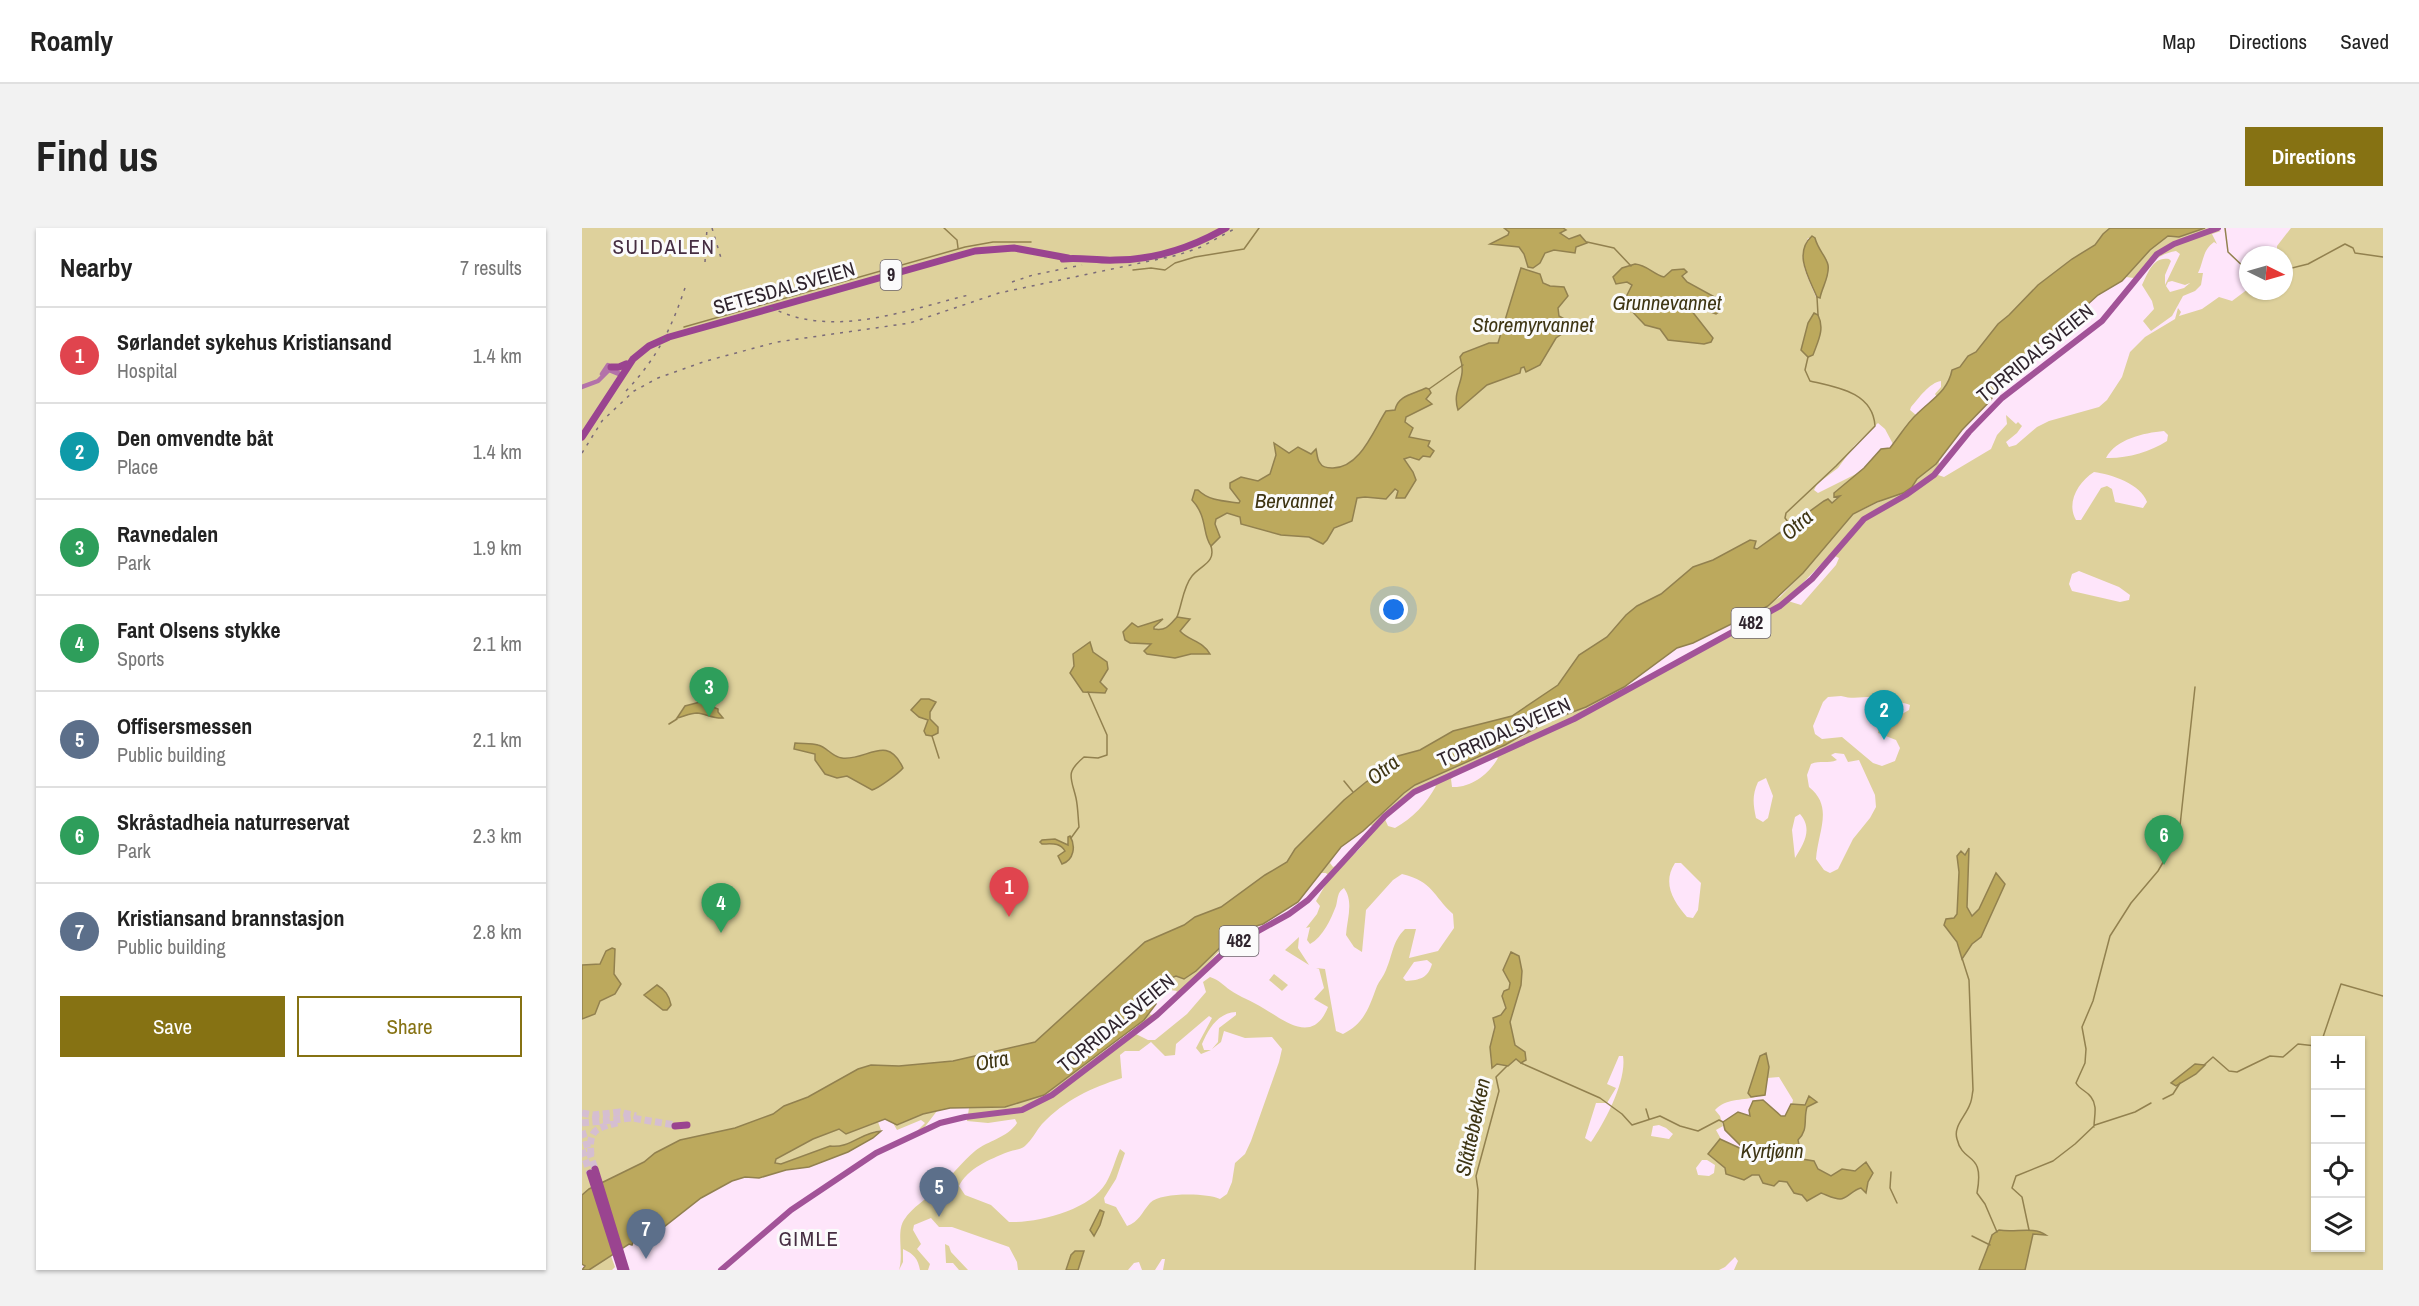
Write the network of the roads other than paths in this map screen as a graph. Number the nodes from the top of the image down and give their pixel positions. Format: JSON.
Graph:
{"nodes":[{"id":1,"x":1226,"y":228,"type":"edge"},
{"id":2,"x":2218,"y":228,"type":"edge"},
{"id":3,"x":669,"y":337,"type":"junction"},
{"id":4,"x":626,"y":364,"type":"junction"},
{"id":5,"x":611,"y":367,"type":"junction"},
{"id":6,"x":619,"y":374,"type":"junction"},
{"id":7,"x":594,"y":382,"type":"junction"},
{"id":8,"x":582,"y":387,"type":"edge"},
{"id":9,"x":582,"y":437,"type":"edge"},
{"id":10,"x":593,"y":1171,"type":"tunnel mouth"},
{"id":11,"x":620,"y":1259,"type":"junction"},
{"id":12,"x":620,"y":1270,"type":"edge"},
{"id":13,"x":627,"y":1270,"type":"edge"},
{"id":14,"x":721,"y":1270,"type":"edge"}],
"edges":[{"from":1,"to":3,"type":"highway","name":"SETESDALSVEIEN","number":"9"},
{"from":2,"to":14,"type":"main road","name":"TORRIDALSVEIEN","number":"482"},
{"from":3,"to":4,"type":"highway","name":"SETESDALSVEIEN","number":"9"},
{"from":3,"to":6,"type":"highway","name":"SETESDALSVEIEN","number":"9"},
{"from":4,"to":5,"type":"highway"},
{"from":4,"to":6,"type":"highway","name":"SETESDALSVEIEN","number":"9"},
{"from":5,"to":6,"type":"main road"},
{"from":5,"to":7,"type":"main road"},
{"from":6,"to":7,"type":"main road"},
{"from":6,"to":9,"type":"highway","name":"SETESDALSVEIEN","number":"9"},
{"from":7,"to":8,"type":"main road"},
{"from":10,"to":11,"type":"highway"},
{"from":11,"to":12,"type":"highway"},
{"from":11,"to":13,"type":"highway"}]}
